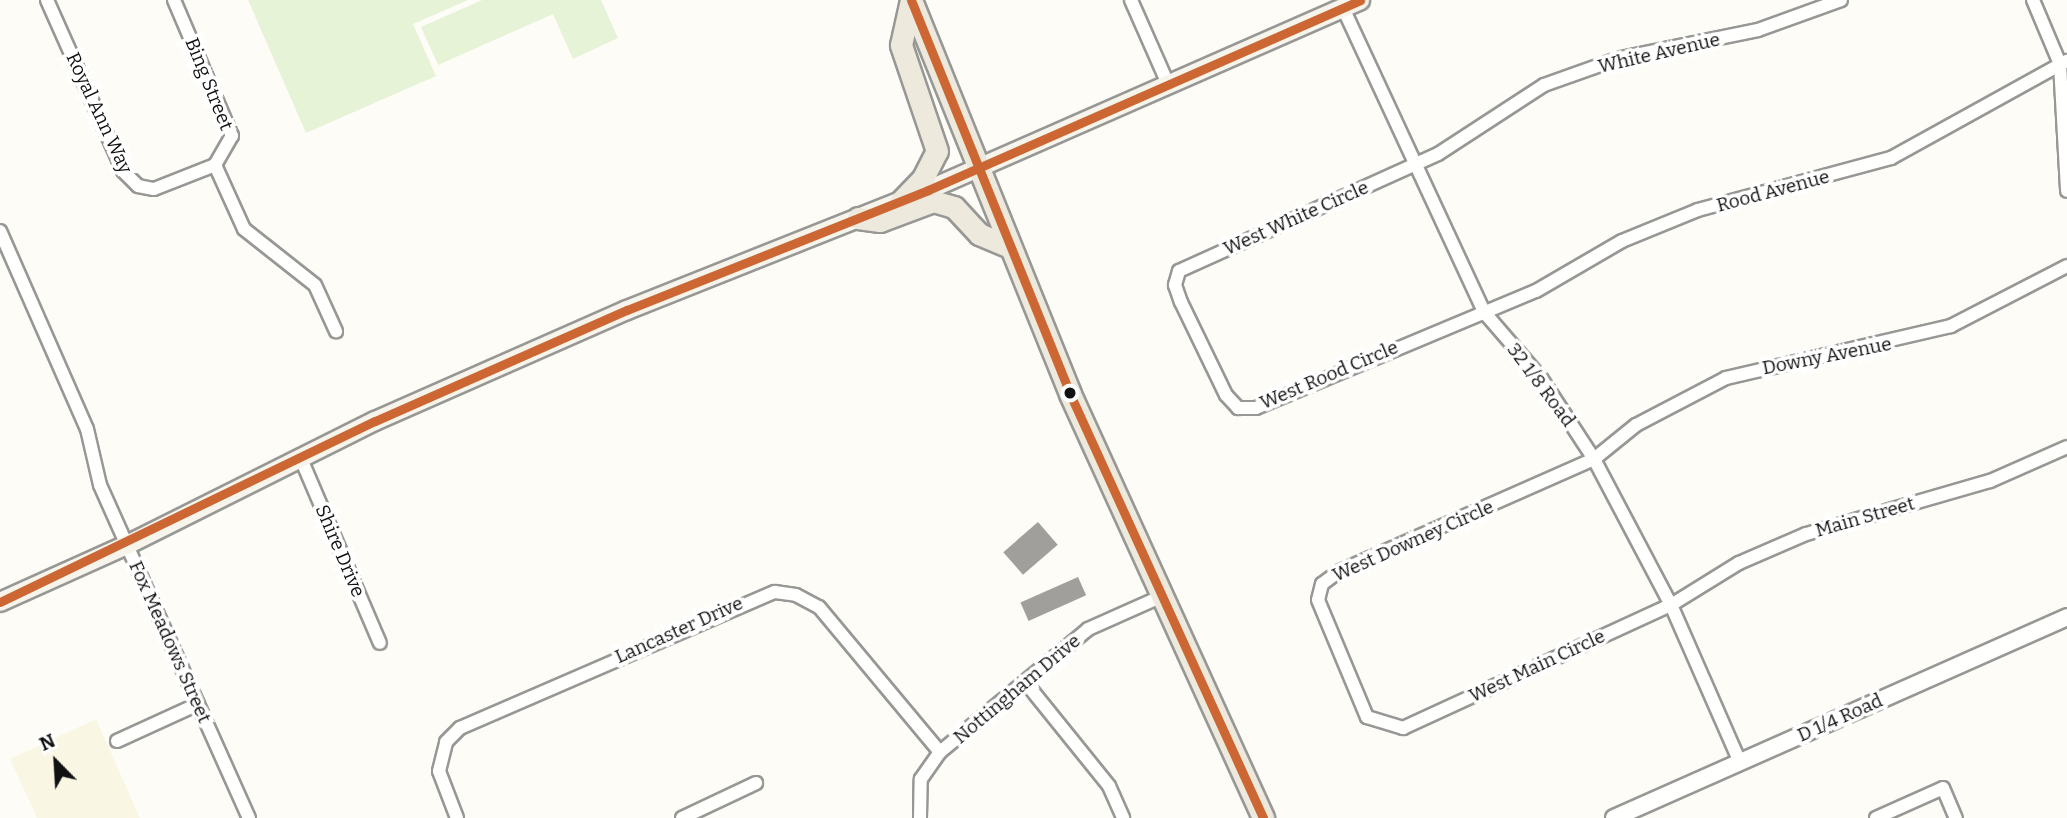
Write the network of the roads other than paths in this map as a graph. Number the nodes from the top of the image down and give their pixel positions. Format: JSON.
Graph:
{"nodes":[{"id":1,"x":47,"y":0,"type":"edge"},
{"id":2,"x":174,"y":0,"type":"edge"},
{"id":3,"x":911,"y":0,"type":"edge"},
{"id":4,"x":1131,"y":0,"type":"edge"},
{"id":5,"x":1360,"y":0,"type":"edge"},
{"id":6,"x":1841,"y":0,"type":"edge"},
{"id":7,"x":2034,"y":0,"type":"edge"},
{"id":8,"x":1343,"y":8,"type":"junction"},
{"id":9,"x":2063,"y":63,"type":"edge"},
{"id":10,"x":1169,"y":86,"type":"junction"},
{"id":11,"x":215,"y":165,"type":"junction"},
{"id":12,"x":1414,"y":166,"type":"junction"},
{"id":13,"x":977,"y":169,"type":"junction"},
{"id":14,"x":2067,"y":191,"type":"edge"},
{"id":15,"x":901,"y":201,"type":"junction"},
{"id":16,"x":858,"y":218,"type":"junction"},
{"id":17,"x":0,"y":231,"type":"edge"},
{"id":18,"x":1009,"y":247,"type":"junction"},
{"id":19,"x":2067,"y":266,"type":"edge"},
{"id":20,"x":1179,"y":271,"type":"joint"},
{"id":21,"x":1484,"y":312,"type":"junction"},
{"id":22,"x":335,"y":331,"type":"dead end"},
{"id":23,"x":2067,"y":447,"type":"edge"},
{"id":24,"x":300,"y":458,"type":"junction"},
{"id":25,"x":1594,"y":459,"type":"junction"},
{"id":26,"x":127,"y":545,"type":"junction"},
{"id":27,"x":1160,"y":597,"type":"junction"},
{"id":28,"x":0,"y":602,"type":"edge"},
{"id":29,"x":1671,"y":605,"type":"junction"},
{"id":30,"x":2067,"y":617,"type":"edge"},
{"id":31,"x":380,"y":643,"type":"dead end"},
{"id":32,"x":1026,"y":683,"type":"junction"},
{"id":33,"x":198,"y":704,"type":"junction"},
{"id":34,"x":1403,"y":728,"type":"joint"},
{"id":35,"x":117,"y":741,"type":"dead end"},
{"id":36,"x":940,"y":752,"type":"junction"},
{"id":37,"x":1740,"y":762,"type":"junction"},
{"id":38,"x":756,"y":783,"type":"dead end"},
{"id":39,"x":249,"y":818,"type":"edge"},
{"id":40,"x":457,"y":818,"type":"edge"},
{"id":41,"x":682,"y":818,"type":"edge"},
{"id":42,"x":920,"y":818,"type":"edge"},
{"id":43,"x":1123,"y":818,"type":"edge"},
{"id":44,"x":1263,"y":818,"type":"edge"},
{"id":45,"x":1614,"y":818,"type":"edge"},
{"id":46,"x":1876,"y":818,"type":"edge"},
{"id":47,"x":1956,"y":818,"type":"edge"}],
"edges":[{"from":1,"to":11,"type":"street","name":"Royal Ann Way"},
{"from":2,"to":11,"type":"street","name":"Bing Street"},
{"from":3,"to":13,"type":"main road"},
{"from":3,"to":15,"type":"main road"},
{"from":4,"to":10,"type":"street"},
{"from":5,"to":8,"type":"main road"},
{"from":6,"to":12,"type":"street","name":"White Avenue"},
{"from":7,"to":9,"type":"street"},
{"from":8,"to":10,"type":"main road"},
{"from":8,"to":12,"type":"street","name":"32 1/8 Road"},
{"from":9,"to":14,"type":"street"},
{"from":9,"to":21,"type":"street","name":"Rood Avenue"},
{"from":10,"to":13,"type":"main road"},
{"from":11,"to":22,"type":"street"},
{"from":12,"to":20,"type":"street","name":"West White Circle"},
{"from":12,"to":21,"type":"street","name":"32 1/8 Road"},
{"from":13,"to":15,"type":"main road"},
{"from":13,"to":18,"type":"main road"},
{"from":15,"to":16,"type":"main road"},
{"from":16,"to":18,"type":"main road"},
{"from":16,"to":24,"type":"main road"},
{"from":17,"to":26,"type":"street","name":"Fox Meadows Street"},
{"from":18,"to":27,"type":"main road"},
{"from":19,"to":25,"type":"street","name":"Downy Avenue"},
{"from":20,"to":21,"type":"street","name":"West Rood Circle"},
{"from":21,"to":25,"type":"street","name":"32 1/8 Road"},
{"from":23,"to":29,"type":"street","name":"Main Street"},
{"from":24,"to":26,"type":"main road"},
{"from":24,"to":31,"type":"street","name":"Shire Drive"},
{"from":25,"to":29,"type":"street","name":"32 1/8 Road"},
{"from":25,"to":34,"type":"street","name":"West Downey Circle"},
{"from":26,"to":28,"type":"main road"},
{"from":26,"to":33,"type":"street","name":"Fox Meadows Street"},
{"from":27,"to":32,"type":"street","name":"Nottingham Drive"},
{"from":27,"to":44,"type":"main road"},
{"from":29,"to":34,"type":"street","name":"West Main Circle"},
{"from":29,"to":37,"type":"street","name":"32 1/8 Road"},
{"from":30,"to":37,"type":"street","name":"D 1/4 Road"},
{"from":32,"to":36,"type":"street","name":"Nottingham Drive"},
{"from":32,"to":43,"type":"street"},
{"from":33,"to":35,"type":"street"},
{"from":33,"to":39,"type":"street","name":"Fox Meadows Street"},
{"from":36,"to":40,"type":"street","name":"Lancaster Drive"},
{"from":36,"to":42,"type":"street","name":"Nottingham Drive"},
{"from":37,"to":45,"type":"street","name":"D 1/4 Road"},
{"from":38,"to":41,"type":"street"},
{"from":46,"to":47,"type":"street"}]}
